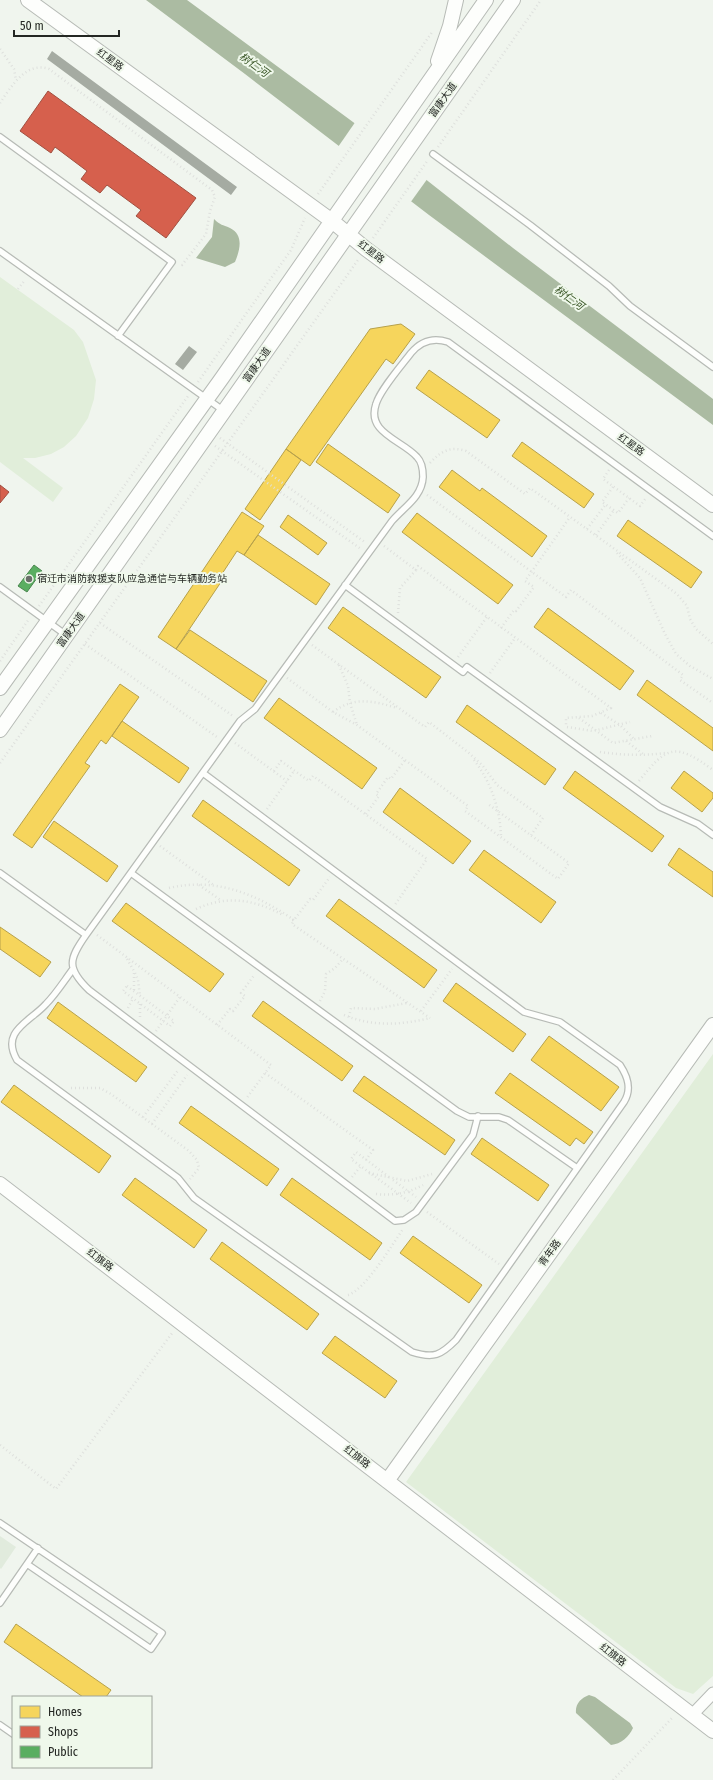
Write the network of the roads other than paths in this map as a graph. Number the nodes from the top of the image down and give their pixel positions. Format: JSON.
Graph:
{"nodes":[{"id":1,"x":28,"y":0,"type":"edge"},
{"id":2,"x":456,"y":0,"type":"edge"},
{"id":3,"x":486,"y":0,"type":"edge"},
{"id":4,"x":513,"y":0,"type":"edge"},
{"id":5,"x":432,"y":79,"type":"junction"},
{"id":6,"x":0,"y":137,"type":"edge"},
{"id":7,"x":433,"y":154,"type":"road end"},
{"id":8,"x":332,"y":221,"type":"junction"},
{"id":9,"x":348,"y":235,"type":"junction"},
{"id":10,"x":0,"y":251,"type":"edge"},
{"id":11,"x":118,"y":336,"type":"junction"},
{"id":12,"x":713,"y":367,"type":"edge"},
{"id":13,"x":207,"y":399,"type":"junction"},
{"id":14,"x":224,"y":411,"type":"junction"},
{"id":15,"x":713,"y":505,"type":"edge"},
{"id":16,"x":713,"y":536,"type":"edge"},
{"id":17,"x":345,"y":585,"type":"junction"},
{"id":18,"x":0,"y":587,"type":"edge"},
{"id":19,"x":47,"y":622,"type":"junction"},
{"id":20,"x":67,"y":636,"type":"junction"},
{"id":21,"x":0,"y":688,"type":"edge"},
{"id":22,"x":0,"y":730,"type":"edge"},
{"id":23,"x":203,"y":773,"type":"junction"},
{"id":24,"x":713,"y":835,"type":"edge"},
{"id":25,"x":0,"y":873,"type":"edge"},
{"id":26,"x":131,"y":873,"type":"junction"},
{"id":27,"x":88,"y":932,"type":"junction"},
{"id":28,"x":73,"y":969,"type":"junction"},
{"id":29,"x":713,"y":1025,"type":"edge"},
{"id":30,"x":478,"y":1116,"type":"junction"},
{"id":31,"x":576,"y":1168,"type":"junction"},
{"id":32,"x":0,"y":1184,"type":"edge"},
{"id":33,"x":387,"y":1481,"type":"junction"},
{"id":34,"x":0,"y":1523,"type":"edge"},
{"id":35,"x":38,"y":1548,"type":"junction"},
{"id":36,"x":27,"y":1564,"type":"junction"},
{"id":37,"x":1,"y":1599,"type":"edge"},
{"id":38,"x":713,"y":1693,"type":"edge"},
{"id":39,"x":687,"y":1711,"type":"junction"},
{"id":40,"x":0,"y":1725,"type":"edge"},
{"id":41,"x":713,"y":1731,"type":"edge"},
{"id":42,"x":12,"y":1733,"type":"edge"}],
"edges":[{"from":1,"to":8,"type":"street","name":"红星路"},
{"from":2,"to":5,"type":"street"},
{"from":3,"to":5,"type":"street"},
{"from":4,"to":9,"type":"street","name":"富康大道"},
{"from":5,"to":8,"type":"street"},
{"from":6,"to":11,"type":"lane"},
{"from":7,"to":12,"type":"lane"},
{"from":8,"to":9,"type":"street","name":"红星路"},
{"from":8,"to":13,"type":"street"},
{"from":9,"to":14,"type":"street","name":"富康大道"},
{"from":9,"to":15,"type":"street","name":"红星路"},
{"from":10,"to":11,"type":"lane"},
{"from":11,"to":13,"type":"lane"},
{"from":13,"to":14,"type":"lane"},
{"from":13,"to":19,"type":"street"},
{"from":14,"to":20,"type":"street","name":"富康大道"},
{"from":16,"to":17,"type":"lane"},
{"from":17,"to":23,"type":"lane"},
{"from":17,"to":24,"type":"lane"},
{"from":18,"to":19,"type":"lane"},
{"from":19,"to":20,"type":"lane"},
{"from":19,"to":21,"type":"street"},
{"from":20,"to":22,"type":"street","name":"富康大道"},
{"from":23,"to":26,"type":"lane"},
{"from":23,"to":31,"type":"lane"},
{"from":25,"to":27,"type":"lane"},
{"from":26,"to":27,"type":"lane"},
{"from":26,"to":30,"type":"lane"},
{"from":27,"to":28,"type":"lane"},
{"from":28,"to":30,"type":"lane"},
{"from":28,"to":31,"type":"lane"},
{"from":29,"to":33,"type":"street","name":"青年路"},
{"from":30,"to":31,"type":"lane"},
{"from":32,"to":33,"type":"street","name":"红旗路"},
{"from":33,"to":39,"type":"street","name":"红旗路"},
{"from":34,"to":35,"type":"lane"},
{"from":35,"to":36,"type":"lane"},
{"from":35,"to":36,"type":"lane"},
{"from":36,"to":37,"type":"lane"},
{"from":38,"to":39,"type":"street"},
{"from":39,"to":41,"type":"street","name":"红旗路"},
{"from":40,"to":42,"type":"lane"}]}
